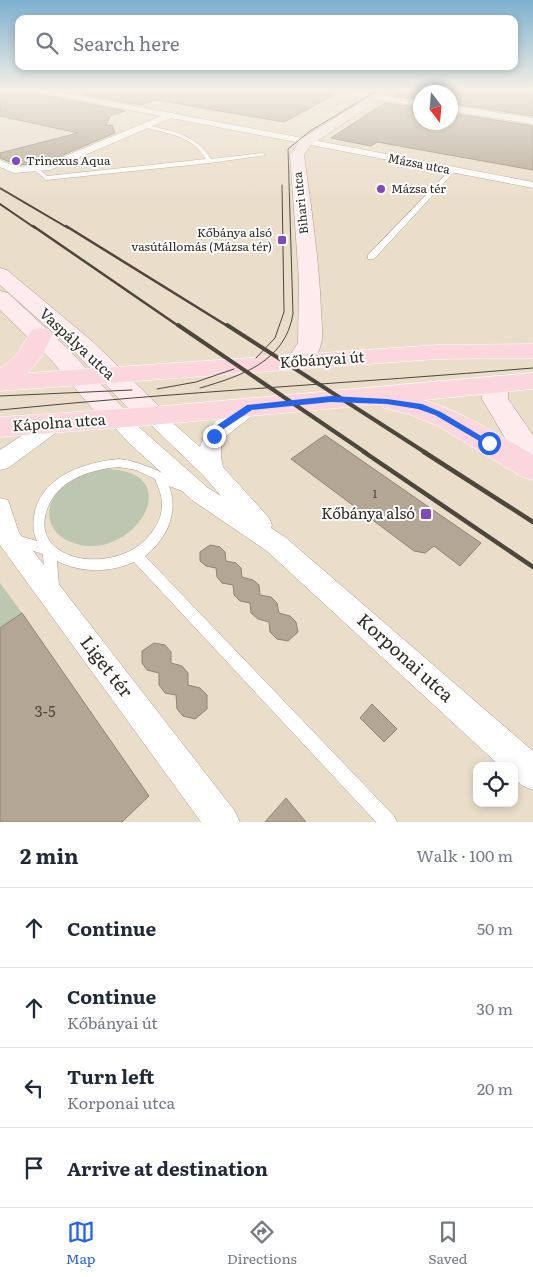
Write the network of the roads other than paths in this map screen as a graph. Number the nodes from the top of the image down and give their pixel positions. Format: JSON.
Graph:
{"nodes":[{"id":1,"x":141,"y":127,"type":"edge"},
{"id":2,"x":149,"y":127,"type":"edge"},
{"id":3,"x":229,"y":127,"type":"edge"},
{"id":4,"x":329,"y":127,"type":"edge"},
{"id":5,"x":306,"y":142,"type":"junction"},
{"id":6,"x":262,"y":155,"type":"dead end"},
{"id":7,"x":210,"y":161,"type":"junction"},
{"id":8,"x":0,"y":163,"type":"edge"},
{"id":9,"x":36,"y":169,"type":"junction"},
{"id":10,"x":453,"y":170,"type":"junction"},
{"id":11,"x":533,"y":185,"type":"edge"},
{"id":12,"x":371,"y":257,"type":"dead end"},
{"id":13,"x":0,"y":274,"type":"edge"},
{"id":14,"x":0,"y":298,"type":"edge"},
{"id":15,"x":40,"y":335,"type":"junction"},
{"id":16,"x":532,"y":351,"type":"edge"},
{"id":17,"x":438,"y":352,"type":"junction"},
{"id":18,"x":298,"y":362,"type":"junction"},
{"id":19,"x":111,"y":375,"type":"junction"},
{"id":20,"x":81,"y":377,"type":"junction"},
{"id":21,"x":0,"y":378,"type":"edge"},
{"id":22,"x":533,"y":381,"type":"edge"},
{"id":23,"x":0,"y":383,"type":"edge"},
{"id":24,"x":496,"y":385,"type":"junction"},
{"id":25,"x":331,"y":399,"type":"junction"},
{"id":26,"x":250,"y":407,"type":"junction"},
{"id":27,"x":152,"y":416,"type":"junction"},
{"id":28,"x":117,"y":419,"type":"junction"},
{"id":29,"x":54,"y":424,"type":"junction"},
{"id":30,"x":533,"y":425,"type":"edge"},
{"id":31,"x":0,"y":428,"type":"edge"},
{"id":32,"x":151,"y":450,"type":"junction"},
{"id":33,"x":533,"y":456,"type":"edge"},
{"id":34,"x":0,"y":462,"type":"edge"},
{"id":35,"x":533,"y":469,"type":"edge"},
{"id":36,"x":212,"y":470,"type":"junction"},
{"id":37,"x":161,"y":478,"type":"junction"},
{"id":38,"x":200,"y":494,"type":"junction"},
{"id":39,"x":0,"y":508,"type":"edge"},
{"id":40,"x":8,"y":538,"type":"junction"},
{"id":41,"x":276,"y":544,"type":"junction"},
{"id":42,"x":49,"y":550,"type":"junction"},
{"id":43,"x":137,"y":556,"type":"junction"},
{"id":44,"x":53,"y":598,"type":"junction"},
{"id":45,"x":533,"y":773,"type":"edge"},
{"id":46,"x":222,"y":822,"type":"edge"},
{"id":47,"x":388,"y":822,"type":"edge"}],
"edges":[{"from":1,"to":9,"type":"street"},
{"from":2,"to":7,"type":"lane"},
{"from":3,"to":5,"type":"street"},
{"from":4,"to":5,"type":"street"},
{"from":5,"to":10,"type":"street","name":"Mázsa utca"},
{"from":5,"to":18,"type":"street","name":"Bihari utca"},
{"from":6,"to":7,"type":"lane"},
{"from":7,"to":9,"type":"lane"},
{"from":8,"to":9,"type":"street"},
{"from":10,"to":11,"type":"street","name":"Mázsa utca"},
{"from":10,"to":12,"type":"lane"},
{"from":13,"to":19,"type":"street","name":"Vaspálya utca"},
{"from":14,"to":15,"type":"street","name":"Vaspálya utca"},
{"from":15,"to":20,"type":"street","name":"Vaspálya utca"},
{"from":15,"to":21,"type":"main road"},
{"from":16,"to":17,"type":"main road","name":"Kőbányai út"},
{"from":16,"to":24,"type":"main road"},
{"from":17,"to":18,"type":"main road","name":"Kőbányai út"},
{"from":17,"to":24,"type":"main road"},
{"from":18,"to":19,"type":"main road","name":"Kőbányai út"},
{"from":19,"to":20,"type":"main road","name":"Kőbányai út"},
{"from":19,"to":27,"type":"street","name":"Vaspálya utca"},
{"from":20,"to":23,"type":"main road"},
{"from":20,"to":28,"type":"street","name":"Vaspálya utca"},
{"from":22,"to":24,"type":"main road"},
{"from":24,"to":25,"type":"main road"},
{"from":24,"to":30,"type":"street"},
{"from":24,"to":33,"type":"street"},
{"from":25,"to":26,"type":"main road"},
{"from":25,"to":35,"type":"main road"},
{"from":26,"to":27,"type":"main road"},
{"from":26,"to":36,"type":"street"},
{"from":27,"to":28,"type":"main road","name":"Kápolna utca"},
{"from":27,"to":36,"type":"street","name":"Korponai utca"},
{"from":28,"to":29,"type":"main road","name":"Kápolna utca"},
{"from":28,"to":32,"type":"street","name":"Korponai utca"},
{"from":29,"to":31,"type":"main road","name":"Kápolna utca"},
{"from":29,"to":34,"type":"street"},
{"from":32,"to":37,"type":"lane"},
{"from":32,"to":38,"type":"street","name":"Korponai utca"},
{"from":36,"to":41,"type":"street","name":"Korponai utca"},
{"from":37,"to":38,"type":"lane"},
{"from":37,"to":42,"type":"lane"},
{"from":37,"to":43,"type":"lane"},
{"from":38,"to":41,"type":"street","name":"Korponai utca"},
{"from":39,"to":40,"type":"street","name":"Liget tér"},
{"from":40,"to":42,"type":"lane"},
{"from":40,"to":44,"type":"street","name":"Liget tér"},
{"from":41,"to":45,"type":"street","name":"Korponai utca"},
{"from":42,"to":43,"type":"lane"},
{"from":42,"to":44,"type":"lane"},
{"from":43,"to":47,"type":"lane"},
{"from":44,"to":46,"type":"street","name":"Liget tér"}]}
